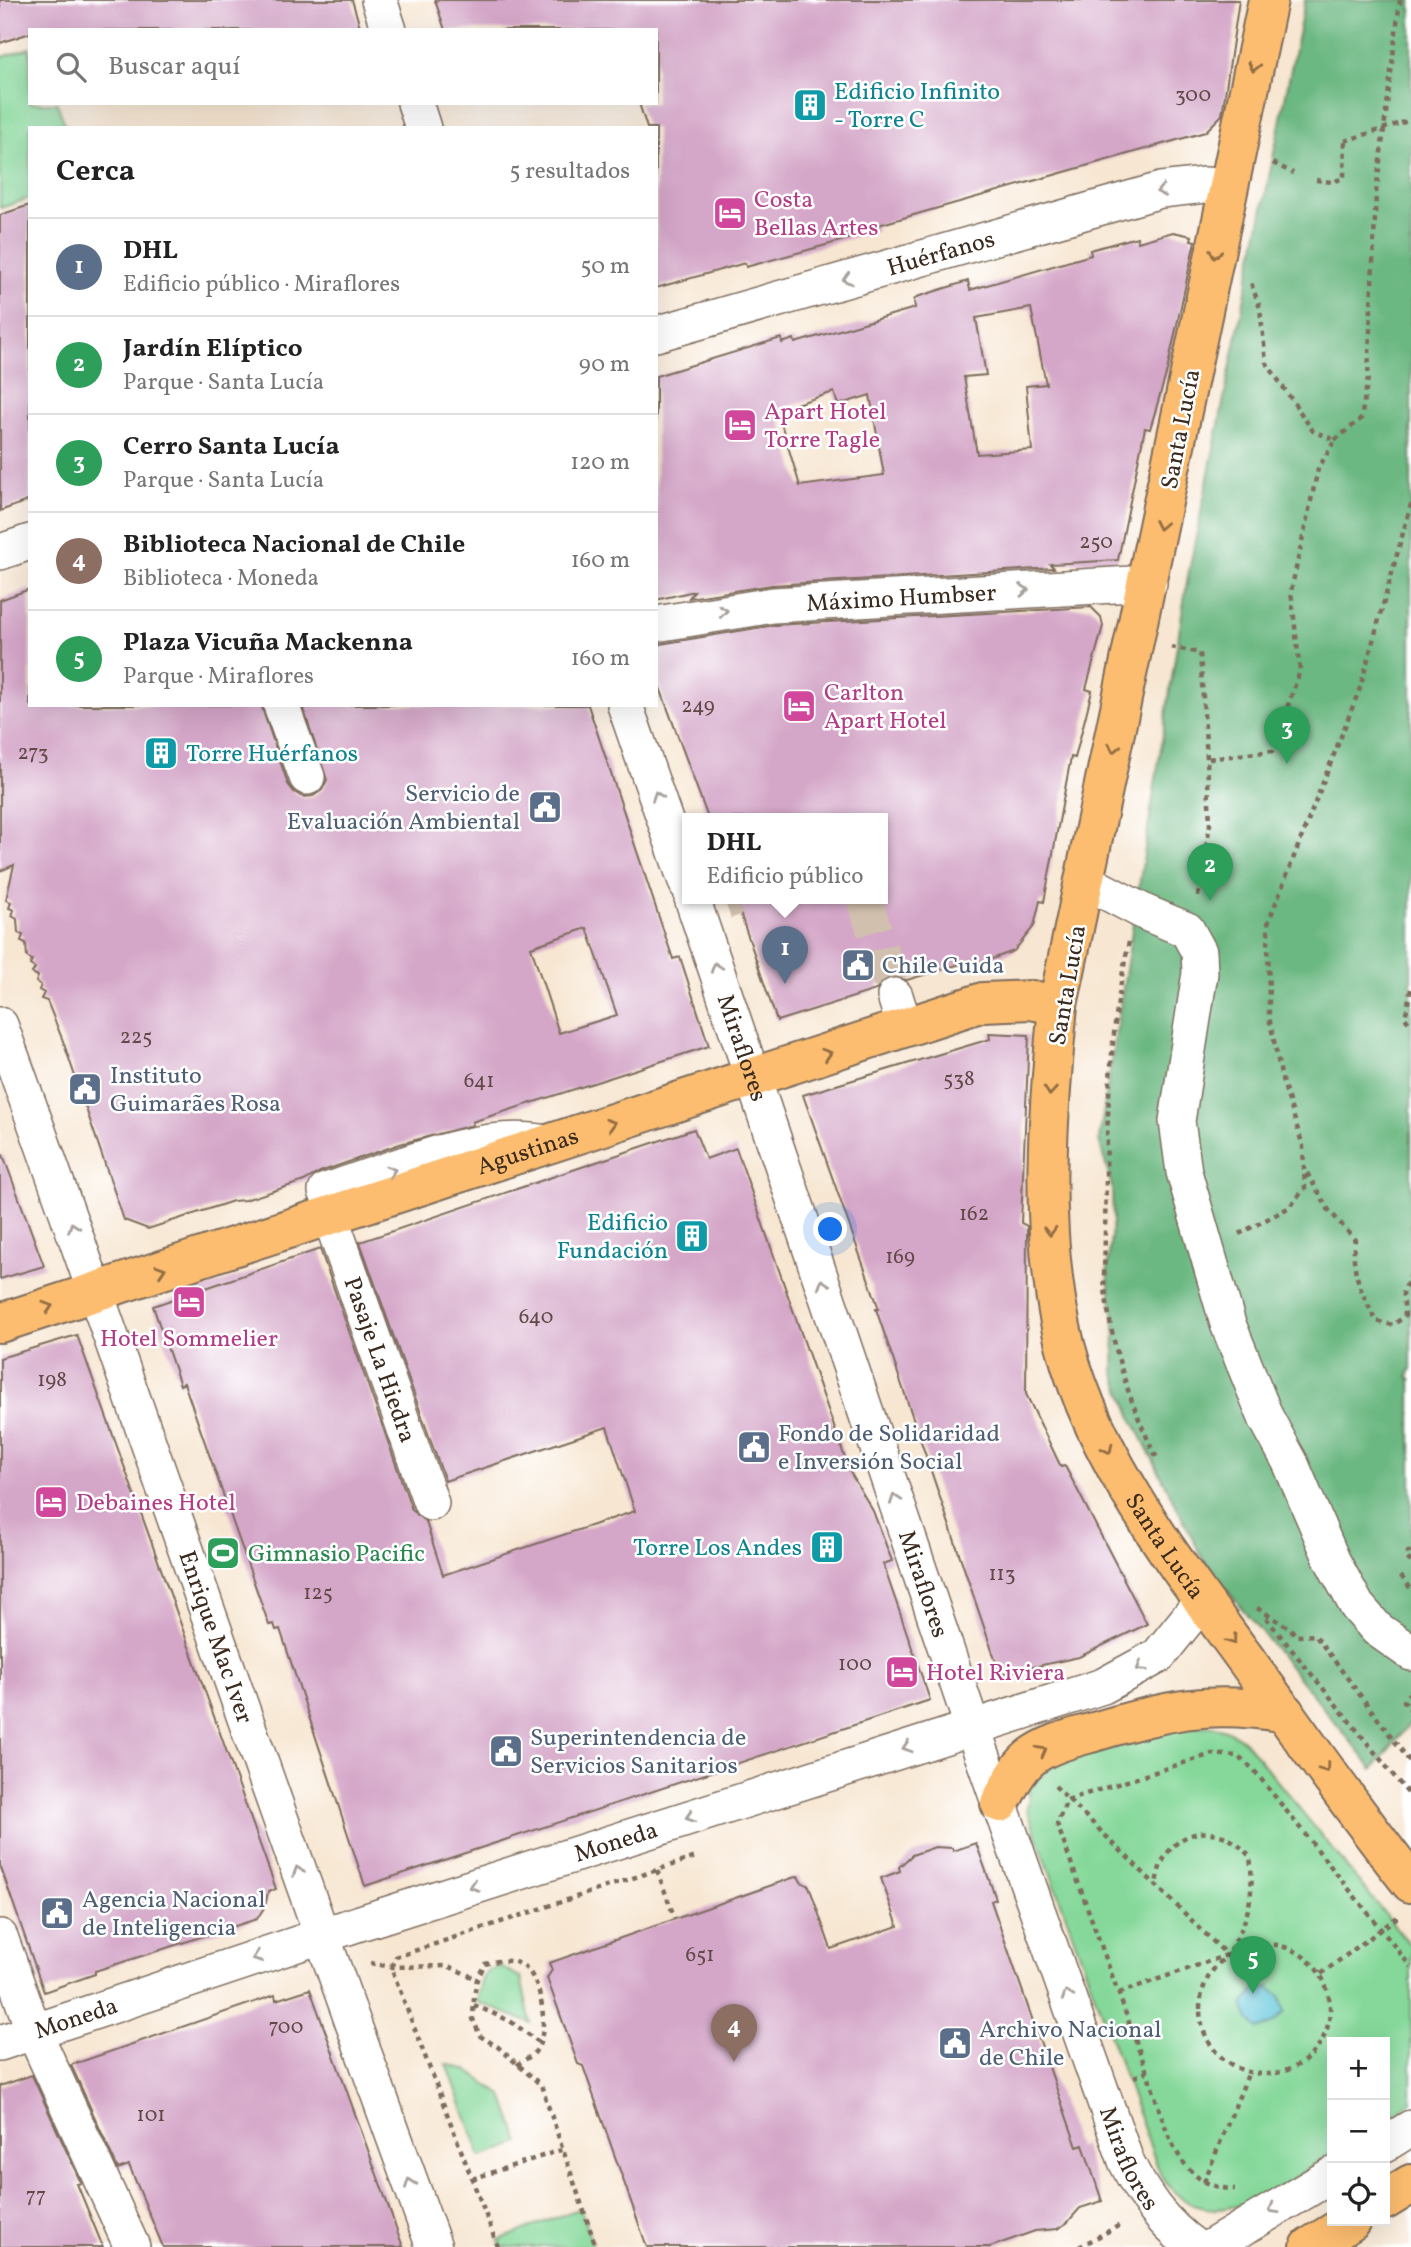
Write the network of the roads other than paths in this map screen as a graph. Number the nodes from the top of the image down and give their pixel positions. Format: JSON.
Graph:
{"nodes":[{"id":1,"x":379,"y":0,"type":"edge"},
{"id":2,"x":1268,"y":0,"type":"edge"},
{"id":3,"x":388,"y":28,"type":"edge"},
{"id":4,"x":416,"y":105,"type":"edge"},
{"id":5,"x":423,"y":126,"type":"edge"},
{"id":6,"x":1228,"y":187,"type":"junction"},
{"id":7,"x":658,"y":333,"type":"edge"},
{"id":8,"x":28,"y":542,"type":"edge"},
{"id":9,"x":0,"y":552,"type":"edge"},
{"id":10,"x":1149,"y":583,"type":"junction"},
{"id":11,"x":658,"y":624,"type":"edge"},
{"id":12,"x":282,"y":707,"type":"edge"},
{"id":13,"x":626,"y":707,"type":"edge"},
{"id":14,"x":307,"y":777,"type":"dead end"},
{"id":15,"x":682,"y":852,"type":"edge"},
{"id":16,"x":1087,"y":882,"type":"junction"},
{"id":17,"x":702,"y":904,"type":"edge"},
{"id":18,"x":1058,"y":1005,"type":"junction"},
{"id":19,"x":0,"y":1025,"type":"edge"},
{"id":20,"x":754,"y":1078,"type":"junction"},
{"id":21,"x":328,"y":1203,"type":"junction"},
{"id":22,"x":96,"y":1291,"type":"junction"},
{"id":23,"x":0,"y":1323,"type":"edge"},
{"id":24,"x":116,"y":1400,"type":"dead end"},
{"id":25,"x":431,"y":1503,"type":"dead end"},
{"id":26,"x":176,"y":1522,"type":"junction"},
{"id":27,"x":1203,"y":1600,"type":"junction"},
{"id":28,"x":1411,"y":1653,"type":"edge"},
{"id":29,"x":1285,"y":1713,"type":"junction"},
{"id":30,"x":972,"y":1726,"type":"junction"},
{"id":31,"x":1000,"y":1803,"type":"junction"},
{"id":32,"x":1411,"y":1883,"type":"edge"},
{"id":33,"x":320,"y":1936,"type":"junction"},
{"id":34,"x":0,"y":1937,"type":"edge"},
{"id":35,"x":34,"y":2032,"type":"junction"},
{"id":36,"x":0,"y":2043,"type":"edge"},
{"id":37,"x":1411,"y":2129,"type":"edge"},
{"id":38,"x":1390,"y":2141,"type":"edge"},
{"id":39,"x":1327,"y":2178,"type":"edge"},
{"id":40,"x":1411,"y":2184,"type":"edge"},
{"id":41,"x":1390,"y":2197,"type":"edge"},
{"id":42,"x":1344,"y":2226,"type":"edge"},
{"id":43,"x":132,"y":2247,"type":"edge"},
{"id":44,"x":433,"y":2247,"type":"edge"},
{"id":45,"x":1195,"y":2247,"type":"edge"},
{"id":46,"x":1211,"y":2247,"type":"edge"},
{"id":47,"x":1310,"y":2247,"type":"edge"}],
"edges":[{"from":1,"to":3,"type":"street"},
{"from":2,"to":6,"type":"main road","name":"Santa Lucía","one_way":true},
{"from":4,"to":5,"type":"street"},
{"from":6,"to":7,"type":"street","name":"Huérfanos","one_way":true},
{"from":6,"to":10,"type":"main road","name":"Santa Lucía","one_way":true},
{"from":8,"to":9,"type":"street"},
{"from":11,"to":10,"type":"street","name":"Máximo Humbser","one_way":true},
{"from":10,"to":16,"type":"main road","name":"Santa Lucía","one_way":true},
{"from":12,"to":14,"type":"street"},
{"from":15,"to":13,"type":"street","name":"Miraflores","one_way":true},
{"from":16,"to":18,"type":"main road","name":"Santa Lucía"},
{"from":16,"to":28,"type":"street"},
{"from":20,"to":17,"type":"street","name":"Miraflores","one_way":true},
{"from":20,"to":18,"type":"main road","name":"Agustinas","one_way":true},
{"from":18,"to":27,"type":"main road","name":"Santa Lucía","one_way":true},
{"from":22,"to":19,"type":"street","name":"Enrique Mac Iver","one_way":true},
{"from":21,"to":20,"type":"main road","name":"Agustinas","one_way":true},
{"from":30,"to":20,"type":"street","name":"Miraflores","one_way":true},
{"from":22,"to":21,"type":"main road","name":"Agustinas","one_way":true},
{"from":21,"to":25,"type":"street","name":"Pasaje La Hiedra"},
{"from":23,"to":22,"type":"main road","name":"Agustinas","one_way":true},
{"from":22,"to":26,"type":"street","name":"Enrique Mac Iver"},
{"from":24,"to":26,"type":"street"},
{"from":33,"to":26,"type":"street","name":"Enrique Mac Iver","one_way":true},
{"from":27,"to":29,"type":"main road","name":"Santa Lucía","one_way":true},
{"from":27,"to":30,"type":"street","name":"Moneda","one_way":true},
{"from":31,"to":29,"type":"main road","one_way":true},
{"from":29,"to":32,"type":"main road","name":"Santa Lucía","one_way":true},
{"from":30,"to":31,"type":"street","name":"Miraflores"},
{"from":30,"to":33,"type":"street","name":"Moneda","one_way":true},
{"from":45,"to":31,"type":"street","name":"Miraflores","one_way":true},
{"from":33,"to":35,"type":"street","name":"Moneda","one_way":true},
{"from":44,"to":33,"type":"street","name":"Enrique Mac Iver","one_way":true},
{"from":34,"to":35,"type":"street"},
{"from":35,"to":36,"type":"street","name":"Moneda"},
{"from":35,"to":43,"type":"street"},
{"from":37,"to":38,"type":"street"},
{"from":39,"to":46,"type":"street","one_way":true},
{"from":40,"to":41,"type":"main road"},
{"from":42,"to":47,"type":"main road"}]}
